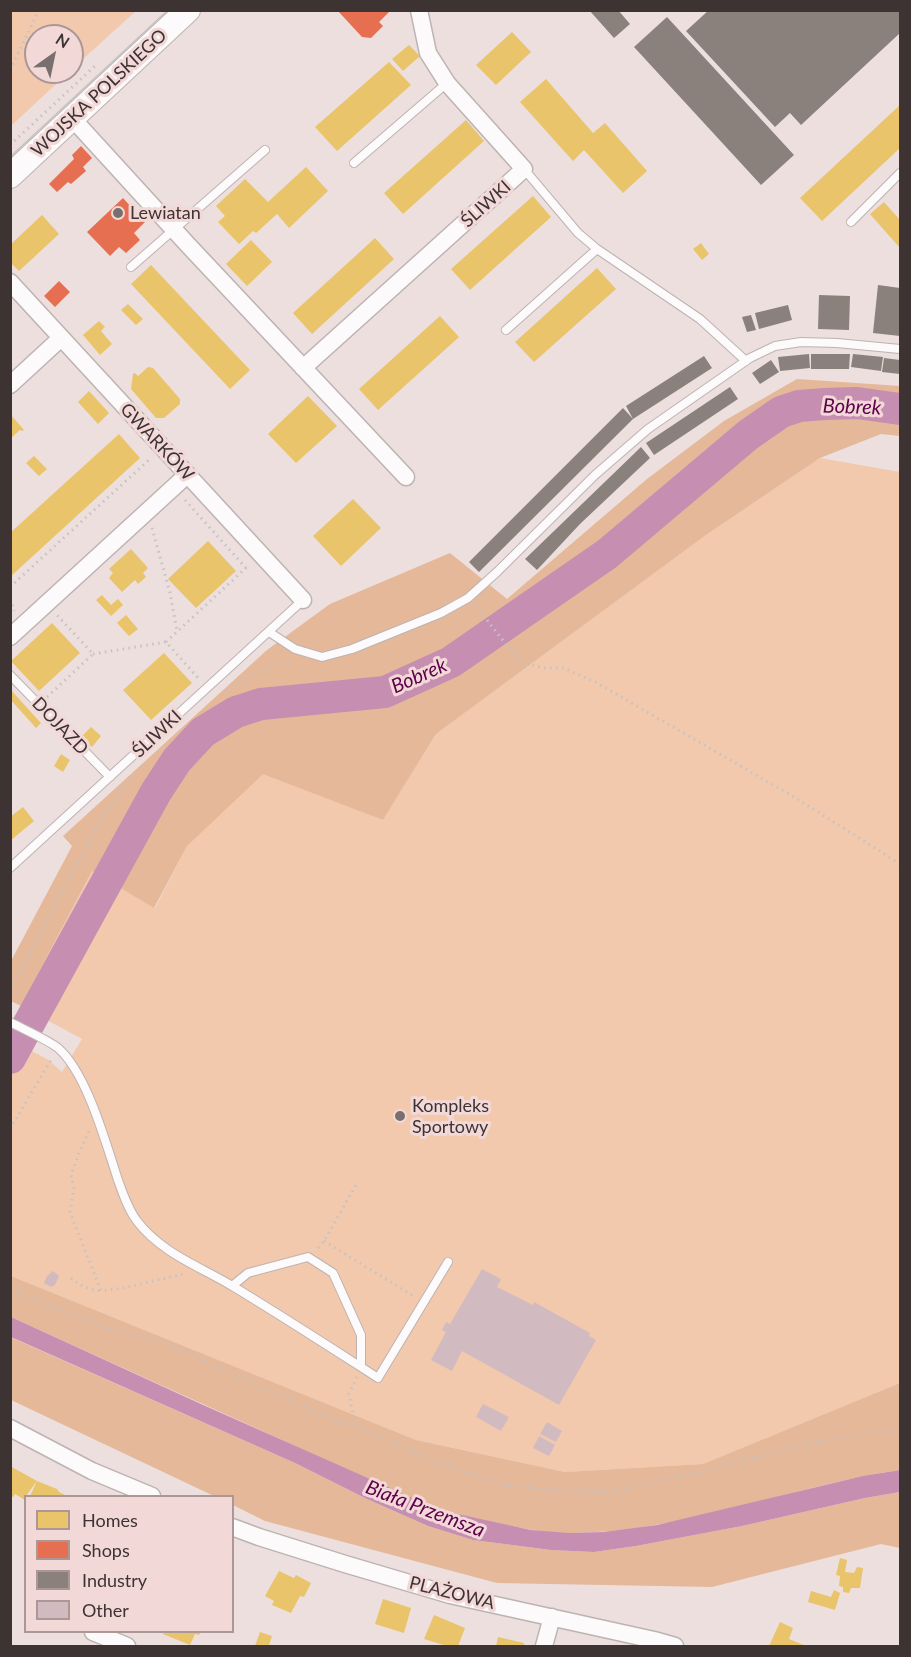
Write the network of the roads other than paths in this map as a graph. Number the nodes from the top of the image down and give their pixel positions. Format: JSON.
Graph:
{"nodes":[{"id":1,"x":188,"y":10,"type":"edge"},
{"id":2,"x":419,"y":10,"type":"edge"},
{"id":3,"x":447,"y":83,"type":"junction"},
{"id":4,"x":72,"y":118,"type":"junction"},
{"id":5,"x":266,"y":150,"type":"dead end"},
{"id":6,"x":354,"y":163,"type":"dead end"},
{"id":7,"x":524,"y":169,"type":"junction"},
{"id":8,"x":900,"y":173,"type":"edge"},
{"id":9,"x":10,"y":176,"type":"edge"},
{"id":10,"x":851,"y":222,"type":"dead end"},
{"id":11,"x":174,"y":230,"type":"junction"},
{"id":12,"x":597,"y":249,"type":"junction"},
{"id":13,"x":131,"y":267,"type":"dead end"},
{"id":14,"x":10,"y":282,"type":"edge"},
{"id":15,"x":506,"y":330,"type":"dead end"},
{"id":16,"x":61,"y":338,"type":"junction"},
{"id":17,"x":900,"y":350,"type":"edge"},
{"id":18,"x":746,"y":361,"type":"junction"},
{"id":19,"x":303,"y":368,"type":"junction"},
{"id":20,"x":10,"y":385,"type":"edge"},
{"id":21,"x":406,"y":477,"type":"dead end"},
{"id":22,"x":181,"y":480,"type":"junction"},
{"id":23,"x":303,"y":600,"type":"joint"},
{"id":24,"x":269,"y":632,"type":"junction"},
{"id":25,"x":10,"y":637,"type":"edge"},
{"id":26,"x":10,"y":675,"type":"edge"},
{"id":27,"x":110,"y":777,"type":"junction"},
{"id":28,"x":10,"y":868,"type":"edge"},
{"id":29,"x":10,"y":1022,"type":"edge"},
{"id":30,"x":448,"y":1262,"type":"dead end"},
{"id":31,"x":232,"y":1286,"type":"junction"},
{"id":32,"x":361,"y":1367,"type":"junction"},
{"id":33,"x":10,"y":1428,"type":"edge"},
{"id":34,"x":147,"y":1495,"type":"edge"},
{"id":35,"x":234,"y":1528,"type":"edge"},
{"id":36,"x":552,"y":1617,"type":"junction"},
{"id":37,"x":95,"y":1633,"type":"edge"},
{"id":38,"x":127,"y":1647,"type":"edge"},
{"id":39,"x":544,"y":1647,"type":"edge"},
{"id":40,"x":675,"y":1647,"type":"edge"}],
"edges":[{"from":1,"to":4,"type":"main road","name":"WOJSKA POLSKIEGO"},
{"from":2,"to":3,"type":"street","name":"ŚLIWKI"},
{"from":3,"to":6,"type":"lane"},
{"from":3,"to":7,"type":"street","name":"ŚLIWKI"},
{"from":4,"to":9,"type":"main road","name":"WOJSKA POLSKIEGO"},
{"from":4,"to":11,"type":"street"},
{"from":5,"to":11,"type":"lane"},
{"from":7,"to":12,"type":"lane"},
{"from":7,"to":19,"type":"street","name":"ŚLIWKI"},
{"from":8,"to":10,"type":"lane"},
{"from":11,"to":13,"type":"lane"},
{"from":11,"to":19,"type":"street"},
{"from":12,"to":15,"type":"lane"},
{"from":12,"to":18,"type":"lane"},
{"from":14,"to":16,"type":"street","name":"GWARKÓW"},
{"from":16,"to":20,"type":"street"},
{"from":16,"to":22,"type":"street","name":"GWARKÓW"},
{"from":17,"to":18,"type":"lane"},
{"from":18,"to":24,"type":"lane"},
{"from":19,"to":21,"type":"street"},
{"from":22,"to":23,"type":"street","name":"GWARKÓW"},
{"from":22,"to":25,"type":"street"},
{"from":23,"to":24,"type":"lane","name":"ŚLIWKI"},
{"from":24,"to":27,"type":"lane","name":"ŚLIWKI"},
{"from":26,"to":27,"type":"lane","name":"DOJAZD"},
{"from":27,"to":28,"type":"lane","name":"ŚLIWKI"},
{"from":29,"to":31,"type":"lane"},
{"from":30,"to":32,"type":"lane"},
{"from":31,"to":32,"type":"lane"},
{"from":31,"to":32,"type":"lane"},
{"from":33,"to":34,"type":"street"},
{"from":35,"to":36,"type":"street","name":"PLAŻOWA"},
{"from":36,"to":39,"type":"street"},
{"from":36,"to":40,"type":"street","name":"PLAŻOWA"},
{"from":37,"to":38,"type":"street"}]}
